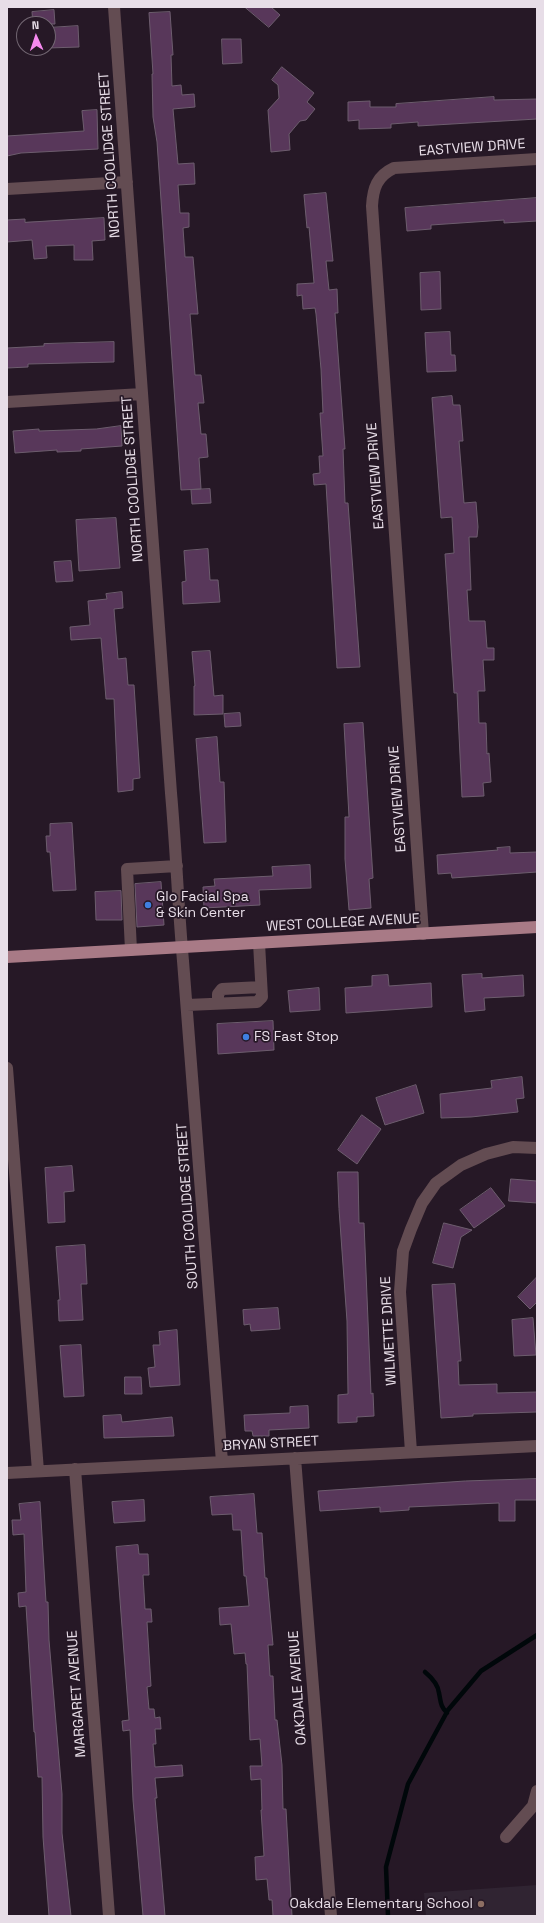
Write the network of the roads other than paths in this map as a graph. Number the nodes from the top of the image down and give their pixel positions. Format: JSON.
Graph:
{"nodes":[{"id":1,"x":114,"y":7,"type":"edge"},
{"id":2,"x":537,"y":159,"type":"edge"},
{"id":3,"x":127,"y":182,"type":"junction"},
{"id":4,"x":7,"y":189,"type":"edge"},
{"id":5,"x":142,"y":394,"type":"junction"},
{"id":6,"x":7,"y":402,"type":"edge"},
{"id":7,"x":177,"y":866,"type":"junction"},
{"id":8,"x":537,"y":927,"type":"edge"},
{"id":9,"x":423,"y":934,"type":"junction"},
{"id":10,"x":259,"y":943,"type":"junction"},
{"id":11,"x":182,"y":948,"type":"junction"},
{"id":12,"x":131,"y":950,"type":"junction"},
{"id":13,"x":7,"y":957,"type":"edge"},
{"id":14,"x":187,"y":1005,"type":"junction"},
{"id":15,"x":7,"y":1068,"type":"edge"},
{"id":16,"x":537,"y":1148,"type":"edge"},
{"id":17,"x":537,"y":1446,"type":"edge"},
{"id":18,"x":411,"y":1452,"type":"junction"},
{"id":19,"x":295,"y":1458,"type":"junction"},
{"id":20,"x":222,"y":1462,"type":"junction"},
{"id":21,"x":75,"y":1469,"type":"junction"},
{"id":22,"x":38,"y":1471,"type":"junction"},
{"id":23,"x":7,"y":1473,"type":"edge"},
{"id":24,"x":537,"y":1791,"type":"edge"},
{"id":25,"x":536,"y":1807,"type":"edge"},
{"id":26,"x":506,"y":1838,"type":"dead end"},
{"id":27,"x":109,"y":1916,"type":"edge"},
{"id":28,"x":331,"y":1916,"type":"edge"}],
"edges":[{"from":1,"to":3,"type":"street","name":"NORTH COOLIDGE STREET"},
{"from":2,"to":9,"type":"street","name":"EASTVIEW DRIVE"},
{"from":3,"to":4,"type":"street"},
{"from":3,"to":5,"type":"street","name":"NORTH COOLIDGE STREET"},
{"from":5,"to":6,"type":"street"},
{"from":5,"to":7,"type":"street","name":"NORTH COOLIDGE STREET"},
{"from":7,"to":11,"type":"street","name":"NORTH COOLIDGE STREET"},
{"from":7,"to":12,"type":"street"},
{"from":8,"to":9,"type":"main road","name":"WEST COLLEGE AVENUE"},
{"from":9,"to":10,"type":"main road","name":"WEST COLLEGE AVENUE"},
{"from":10,"to":11,"type":"main road","name":"WEST COLLEGE AVENUE"},
{"from":10,"to":14,"type":"street"},
{"from":11,"to":12,"type":"main road","name":"WEST COLLEGE AVENUE"},
{"from":11,"to":14,"type":"street","name":"SOUTH COOLIDGE STREET"},
{"from":12,"to":13,"type":"main road","name":"WEST COLLEGE AVENUE"},
{"from":14,"to":20,"type":"street","name":"SOUTH COOLIDGE STREET"},
{"from":15,"to":22,"type":"street"},
{"from":16,"to":18,"type":"street","name":"WILMETTE DRIVE"},
{"from":17,"to":18,"type":"street","name":"BRYAN STREET"},
{"from":18,"to":19,"type":"street","name":"BRYAN STREET"},
{"from":19,"to":20,"type":"street","name":"BRYAN STREET"},
{"from":19,"to":28,"type":"street","name":"OAKDALE AVENUE"},
{"from":20,"to":21,"type":"street","name":"BRYAN STREET"},
{"from":21,"to":22,"type":"street","name":"BRYAN STREET"},
{"from":21,"to":27,"type":"street","name":"MARGARET AVENUE"},
{"from":22,"to":23,"type":"street","name":"BRYAN STREET"},
{"from":24,"to":25,"type":"street"},
{"from":25,"to":26,"type":"street"}]}
